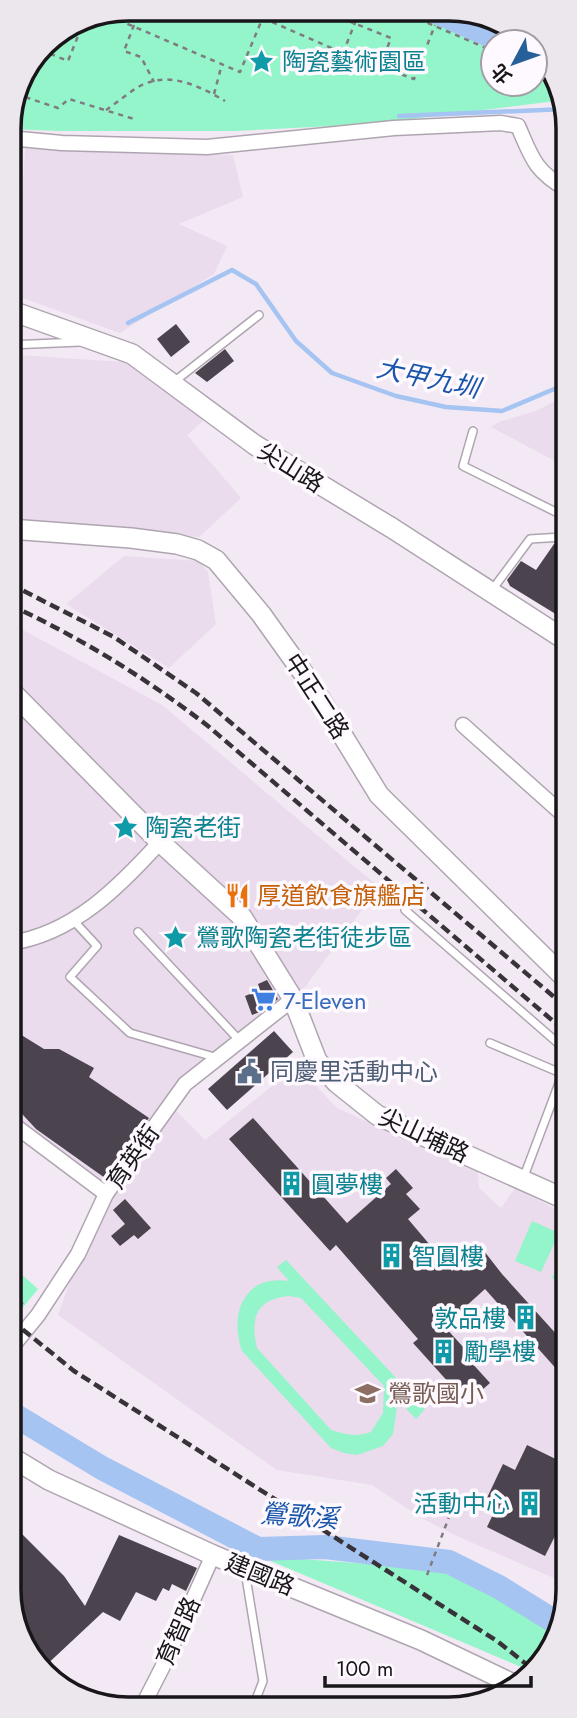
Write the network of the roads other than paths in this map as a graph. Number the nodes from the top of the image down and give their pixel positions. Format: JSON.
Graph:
{"nodes":[{"id":1,"x":21,"y":139,"type":"edge"},
{"id":2,"x":556,"y":182,"type":"edge"},
{"id":3,"x":21,"y":314,"type":"edge"},
{"id":4,"x":259,"y":315,"type":"dead end"},
{"id":5,"x":95,"y":342,"type":"junction"},
{"id":6,"x":21,"y":345,"type":"edge"},
{"id":7,"x":172,"y":384,"type":"junction"},
{"id":8,"x":473,"y":432,"type":"dead end"},
{"id":9,"x":556,"y":512,"type":"edge"},
{"id":10,"x":21,"y":530,"type":"edge"},
{"id":11,"x":556,"y":537,"type":"edge"},
{"id":12,"x":491,"y":592,"type":"junction"},
{"id":13,"x":556,"y":633,"type":"edge"},
{"id":14,"x":21,"y":701,"type":"edge"},
{"id":15,"x":463,"y":725,"type":"dead end"},
{"id":16,"x":556,"y":808,"type":"edge"},
{"id":17,"x":160,"y":842,"type":"junction"},
{"id":18,"x":405,"y":910,"type":"dead end"},
{"id":19,"x":72,"y":920,"type":"junction"},
{"id":20,"x":138,"y":932,"type":"dead end"},
{"id":21,"x":21,"y":941,"type":"edge"},
{"id":22,"x":556,"y":969,"type":"edge"},
{"id":23,"x":293,"y":999,"type":"junction"},
{"id":24,"x":240,"y":1041,"type":"junction"},
{"id":25,"x":556,"y":1041,"type":"edge"},
{"id":26,"x":490,"y":1044,"type":"dead end"},
{"id":27,"x":218,"y":1058,"type":"junction"},
{"id":28,"x":556,"y":1072,"type":"edge"},
{"id":29,"x":556,"y":1090,"type":"edge"},
{"id":30,"x":21,"y":1130,"type":"edge"},
{"id":31,"x":523,"y":1180,"type":"junction"},
{"id":32,"x":106,"y":1194,"type":"junction"},
{"id":33,"x":556,"y":1195,"type":"edge"},
{"id":34,"x":21,"y":1336,"type":"edge"},
{"id":35,"x":21,"y":1464,"type":"edge"},
{"id":36,"x":213,"y":1555,"type":"junction"},
{"id":37,"x":244,"y":1568,"type":"junction"},
{"id":38,"x":506,"y":1680,"type":"edge"},
{"id":39,"x":147,"y":1697,"type":"edge"},
{"id":40,"x":256,"y":1697,"type":"edge"}],
"edges":[{"from":1,"to":2,"type":"street"},
{"from":3,"to":5,"type":"main road","name":"尖山路"},
{"from":4,"to":7,"type":"lane"},
{"from":5,"to":6,"type":"lane"},
{"from":5,"to":7,"type":"main road","name":"尖山路"},
{"from":7,"to":12,"type":"main road","name":"尖山路"},
{"from":8,"to":9,"type":"lane"},
{"from":10,"to":22,"type":"main road","name":"中正二路"},
{"from":11,"to":12,"type":"lane"},
{"from":12,"to":13,"type":"main road","name":"尖山路"},
{"from":14,"to":17,"type":"main road","name":"尖山埔路"},
{"from":15,"to":16,"type":"street"},
{"from":17,"to":19,"type":"street"},
{"from":17,"to":23,"type":"main road","name":"尖山埔路"},
{"from":18,"to":25,"type":"lane"},
{"from":19,"to":21,"type":"street"},
{"from":19,"to":27,"type":"lane"},
{"from":20,"to":24,"type":"lane"},
{"from":23,"to":24,"type":"street","name":"育英街"},
{"from":23,"to":31,"type":"main road","name":"尖山埔路"},
{"from":24,"to":27,"type":"street","name":"育英街"},
{"from":26,"to":28,"type":"lane"},
{"from":27,"to":32,"type":"street","name":"育英街"},
{"from":29,"to":31,"type":"lane"},
{"from":30,"to":32,"type":"street"},
{"from":31,"to":33,"type":"main road","name":"尖山埔路"},
{"from":32,"to":34,"type":"street","name":"育英街"},
{"from":35,"to":36,"type":"main road","name":"建國路"},
{"from":36,"to":37,"type":"main road","name":"建國路"},
{"from":36,"to":39,"type":"street","name":"育智路"},
{"from":37,"to":38,"type":"main road","name":"建國路"},
{"from":37,"to":40,"type":"lane"}]}
